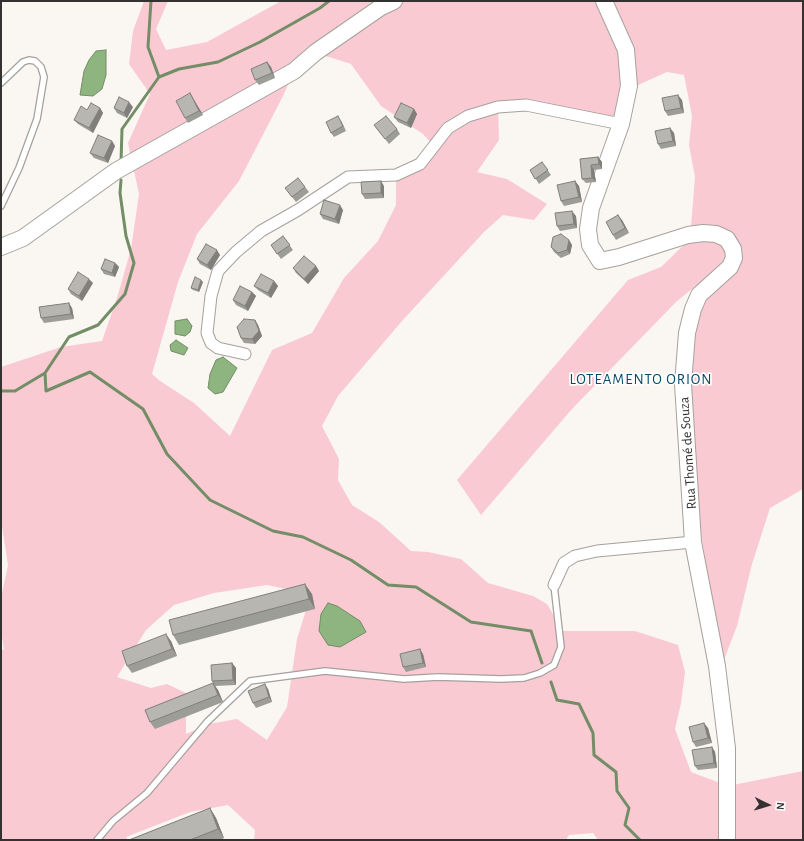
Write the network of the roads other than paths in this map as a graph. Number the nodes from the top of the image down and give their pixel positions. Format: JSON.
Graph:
{"nodes":[{"id":1,"x":394,"y":1,"type":"edge"},
{"id":2,"x":604,"y":1,"type":"edge"},
{"id":3,"x":1,"y":83,"type":"edge"},
{"id":4,"x":620,"y":124,"type":"junction"},
{"id":5,"x":1,"y":206,"type":"edge"},
{"id":6,"x":1,"y":247,"type":"edge"},
{"id":7,"x":245,"y":354,"type":"dead end"},
{"id":8,"x":694,"y":542,"type":"junction"},
{"id":9,"x":554,"y":585,"type":"joint"},
{"id":10,"x":97,"y":840,"type":"edge"},
{"id":11,"x":726,"y":840,"type":"edge"}],
"edges":[{"from":1,"to":6,"type":"street"},
{"from":2,"to":4,"type":"street"},
{"from":3,"to":5,"type":"lane"},
{"from":4,"to":7,"type":"street"},
{"from":4,"to":8,"type":"street","name":"Rua Thomé de Souza"},
{"from":8,"to":9,"type":"street"},
{"from":8,"to":11,"type":"street","name":"Rua Thomé de Souza"},
{"from":9,"to":10,"type":"lane"}]}
